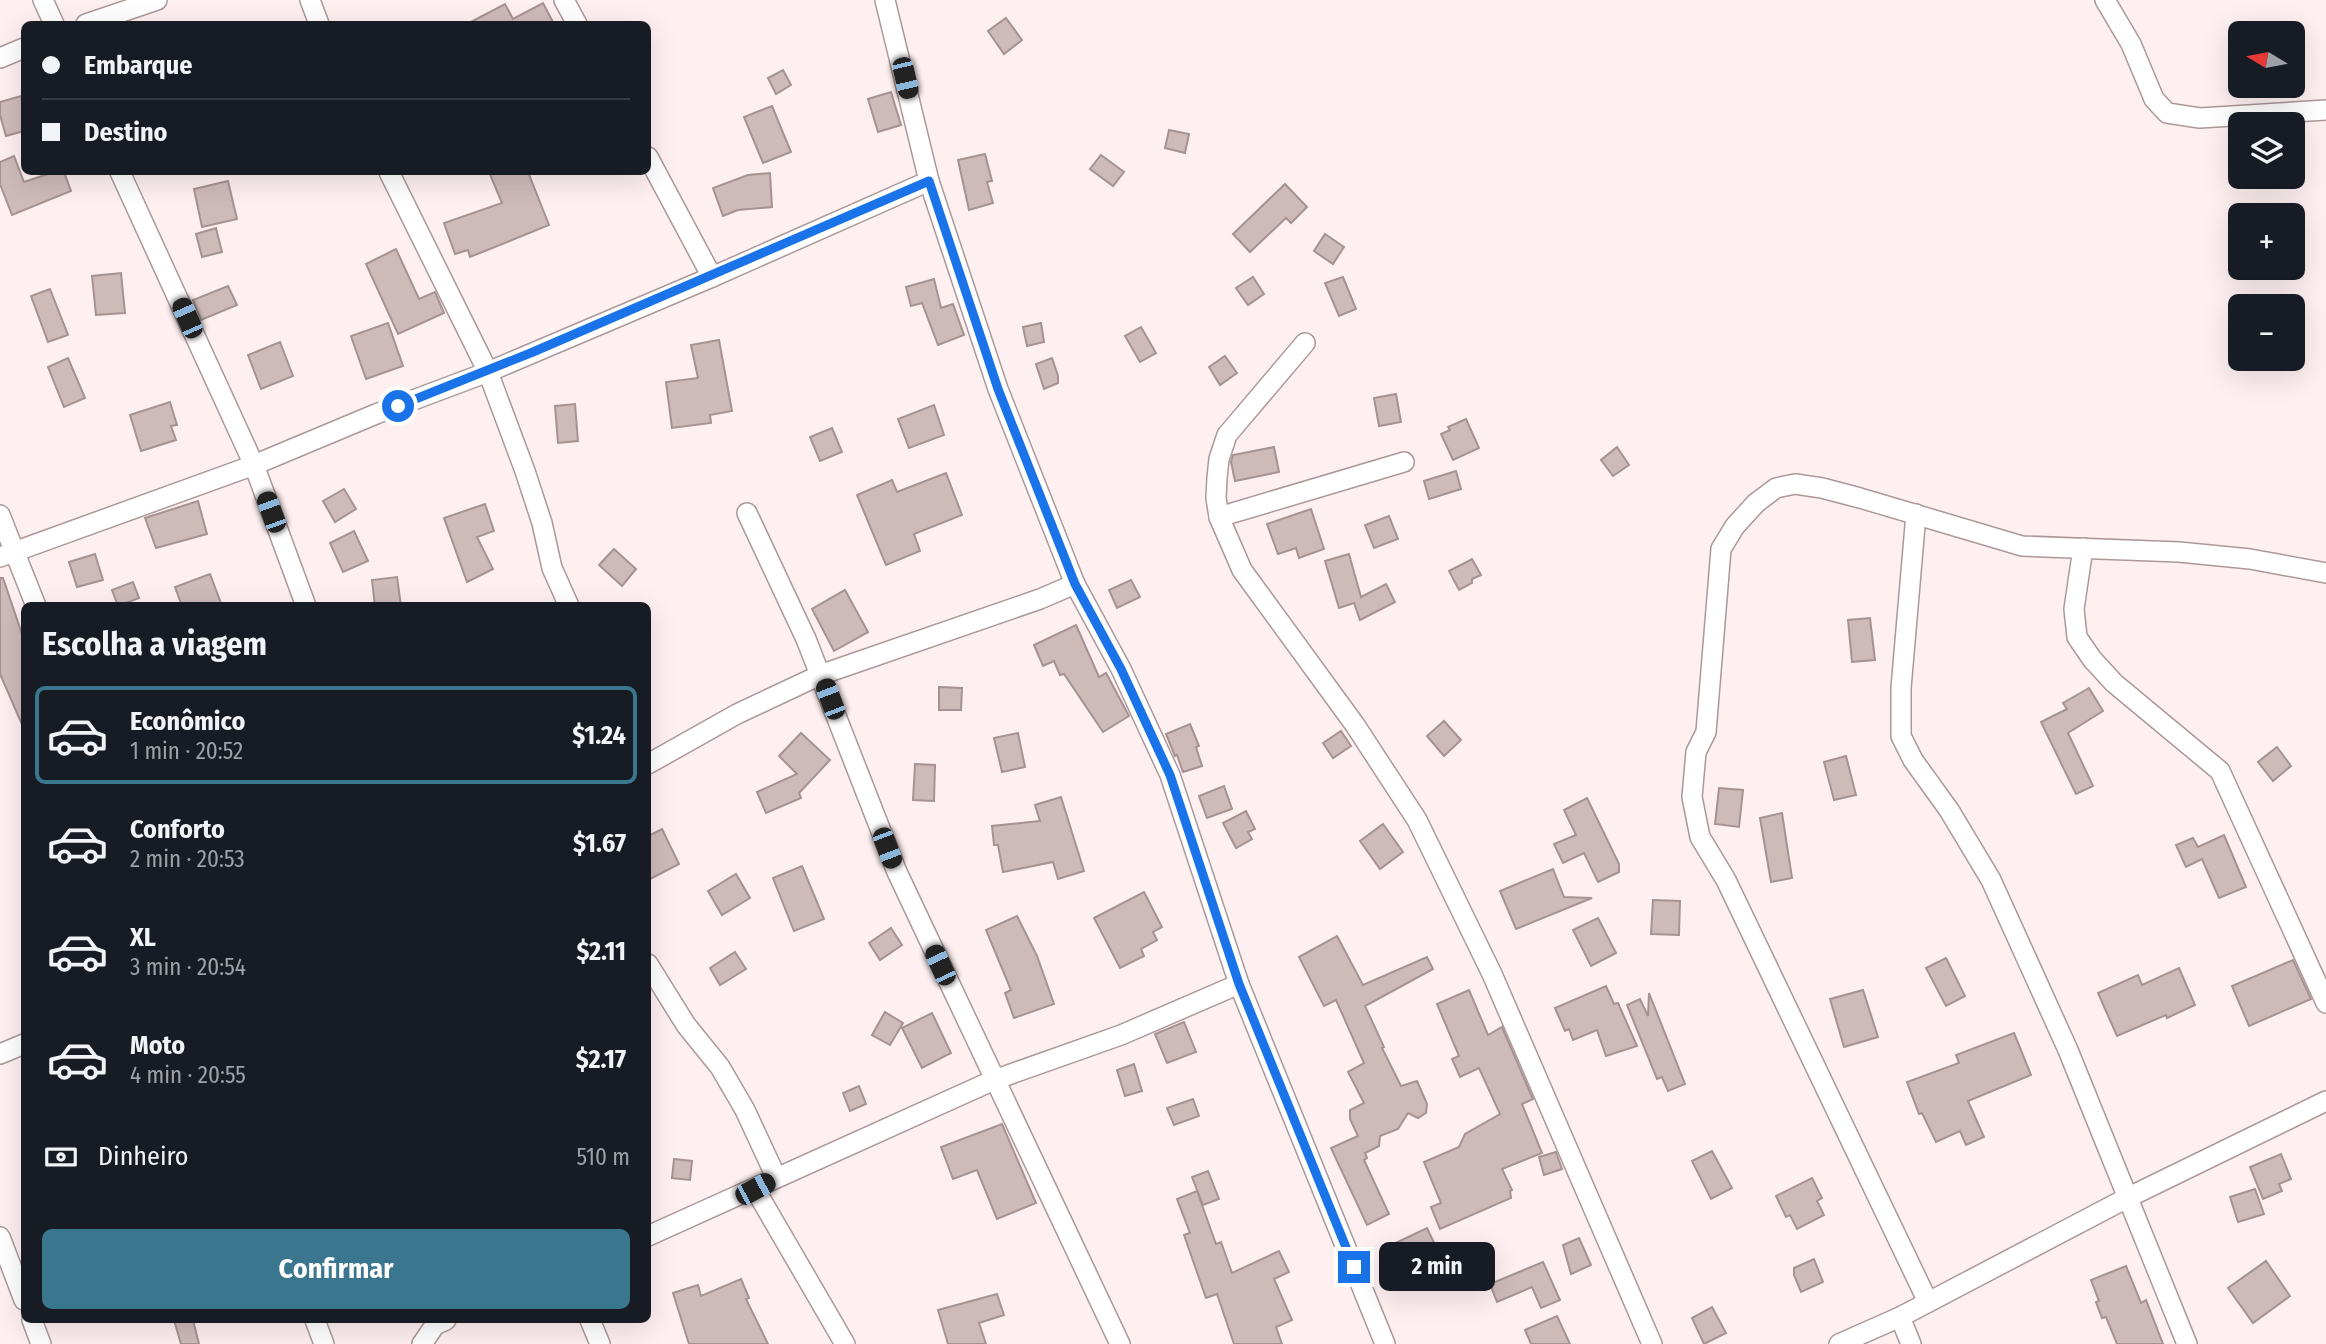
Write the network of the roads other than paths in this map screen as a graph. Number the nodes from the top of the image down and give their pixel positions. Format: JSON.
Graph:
{"nodes":[{"id":1,"x":43,"y":0,"type":"edge"},
{"id":2,"x":157,"y":0,"type":"edge"},
{"id":3,"x":310,"y":0,"type":"edge"},
{"id":4,"x":564,"y":0,"type":"edge"},
{"id":5,"x":885,"y":0,"type":"edge"},
{"id":6,"x":2105,"y":0,"type":"edge"},
{"id":7,"x":53,"y":21,"type":"edge"},
{"id":8,"x":95,"y":21,"type":"edge"},
{"id":9,"x":318,"y":21,"type":"edge"},
{"id":10,"x":575,"y":21,"type":"edge"},
{"id":11,"x":21,"y":49,"type":"edge"},
{"id":12,"x":0,"y":58,"type":"edge"},
{"id":13,"x":2326,"y":110,"type":"edge"},
{"id":14,"x":651,"y":163,"type":"edge"},
{"id":15,"x":121,"y":175,"type":"edge"},
{"id":16,"x":391,"y":175,"type":"edge"},
{"id":17,"x":929,"y":181,"type":"junction"},
{"id":18,"x":712,"y":277,"type":"junction"},
{"id":19,"x":1305,"y":343,"type":"dead end"},
{"id":20,"x":488,"y":372,"type":"junction"},
{"id":21,"x":1404,"y":463,"type":"dead end"},
{"id":22,"x":254,"y":465,"type":"junction"},
{"id":23,"x":747,"y":513,"type":"dead end"},
{"id":24,"x":1916,"y":514,"type":"junction"},
{"id":25,"x":0,"y":515,"type":"edge"},
{"id":26,"x":1219,"y":517,"type":"junction"},
{"id":27,"x":2083,"y":548,"type":"junction"},
{"id":28,"x":8,"y":554,"type":"edge"},
{"id":29,"x":2326,"y":573,"type":"edge"},
{"id":30,"x":1075,"y":584,"type":"junction"},
{"id":31,"x":34,"y":602,"type":"edge"},
{"id":32,"x":305,"y":602,"type":"edge"},
{"id":33,"x":567,"y":602,"type":"edge"},
{"id":34,"x":820,"y":675,"type":"junction"},
{"id":35,"x":651,"y":759,"type":"edge"},
{"id":36,"x":651,"y":969,"type":"edge"},
{"id":37,"x":1239,"y":984,"type":"junction"},
{"id":38,"x":2326,"y":1003,"type":"edge"},
{"id":39,"x":21,"y":1045,"type":"edge"},
{"id":40,"x":0,"y":1054,"type":"edge"},
{"id":41,"x":993,"y":1080,"type":"junction"},
{"id":42,"x":2326,"y":1101,"type":"edge"},
{"id":43,"x":776,"y":1177,"type":"junction"},
{"id":44,"x":755,"y":1189,"type":"junction"},
{"id":45,"x":2127,"y":1198,"type":"junction"},
{"id":46,"x":651,"y":1235,"type":"edge"},
{"id":47,"x":0,"y":1237,"type":"edge"},
{"id":48,"x":21,"y":1292,"type":"edge"},
{"id":49,"x":1928,"y":1302,"type":"junction"},
{"id":50,"x":1900,"y":1317,"type":"junction"},
{"id":51,"x":33,"y":1323,"type":"edge"},
{"id":52,"x":316,"y":1323,"type":"edge"},
{"id":53,"x":439,"y":1323,"type":"edge"},
{"id":54,"x":591,"y":1323,"type":"edge"},
{"id":55,"x":41,"y":1344,"type":"edge"},
{"id":56,"x":324,"y":1344,"type":"edge"},
{"id":57,"x":422,"y":1344,"type":"edge"},
{"id":58,"x":600,"y":1344,"type":"edge"},
{"id":59,"x":845,"y":1344,"type":"edge"},
{"id":60,"x":1120,"y":1344,"type":"edge"},
{"id":61,"x":1385,"y":1344,"type":"edge"},
{"id":62,"x":1652,"y":1344,"type":"edge"},
{"id":63,"x":1839,"y":1344,"type":"edge"},
{"id":64,"x":1911,"y":1344,"type":"edge"},
{"id":65,"x":2187,"y":1344,"type":"edge"}],
"edges":[{"from":1,"to":7,"type":"street"},
{"from":2,"to":8,"type":"street"},
{"from":3,"to":9,"type":"street"},
{"from":4,"to":10,"type":"street"},
{"from":5,"to":17,"type":"street"},
{"from":6,"to":13,"type":"street"},
{"from":11,"to":12,"type":"street"},
{"from":14,"to":18,"type":"street"},
{"from":15,"to":22,"type":"street"},
{"from":16,"to":20,"type":"street"},
{"from":17,"to":18,"type":"street"},
{"from":17,"to":30,"type":"street"},
{"from":18,"to":20,"type":"street"},
{"from":19,"to":26,"type":"street"},
{"from":20,"to":22,"type":"street"},
{"from":20,"to":33,"type":"street"},
{"from":21,"to":26,"type":"street"},
{"from":22,"to":28,"type":"street"},
{"from":22,"to":32,"type":"street"},
{"from":23,"to":34,"type":"street"},
{"from":24,"to":27,"type":"street"},
{"from":24,"to":45,"type":"street"},
{"from":24,"to":49,"type":"street"},
{"from":25,"to":28,"type":"street"},
{"from":26,"to":62,"type":"street"},
{"from":27,"to":29,"type":"street"},
{"from":27,"to":38,"type":"street"},
{"from":28,"to":31,"type":"street"},
{"from":30,"to":34,"type":"street"},
{"from":30,"to":37,"type":"street"},
{"from":34,"to":35,"type":"street"},
{"from":34,"to":41,"type":"street"},
{"from":36,"to":43,"type":"street"},
{"from":37,"to":41,"type":"street"},
{"from":37,"to":61,"type":"street"},
{"from":39,"to":40,"type":"street"},
{"from":41,"to":43,"type":"street"},
{"from":41,"to":60,"type":"street"},
{"from":42,"to":45,"type":"street"},
{"from":43,"to":44,"type":"street"},
{"from":44,"to":46,"type":"street"},
{"from":44,"to":59,"type":"street"},
{"from":45,"to":49,"type":"street"},
{"from":45,"to":65,"type":"street"},
{"from":47,"to":48,"type":"street"},
{"from":49,"to":50,"type":"street"},
{"from":50,"to":63,"type":"street"},
{"from":50,"to":64,"type":"street"},
{"from":51,"to":55,"type":"street"},
{"from":52,"to":56,"type":"street"},
{"from":53,"to":57,"type":"street"},
{"from":54,"to":58,"type":"street"}]}
